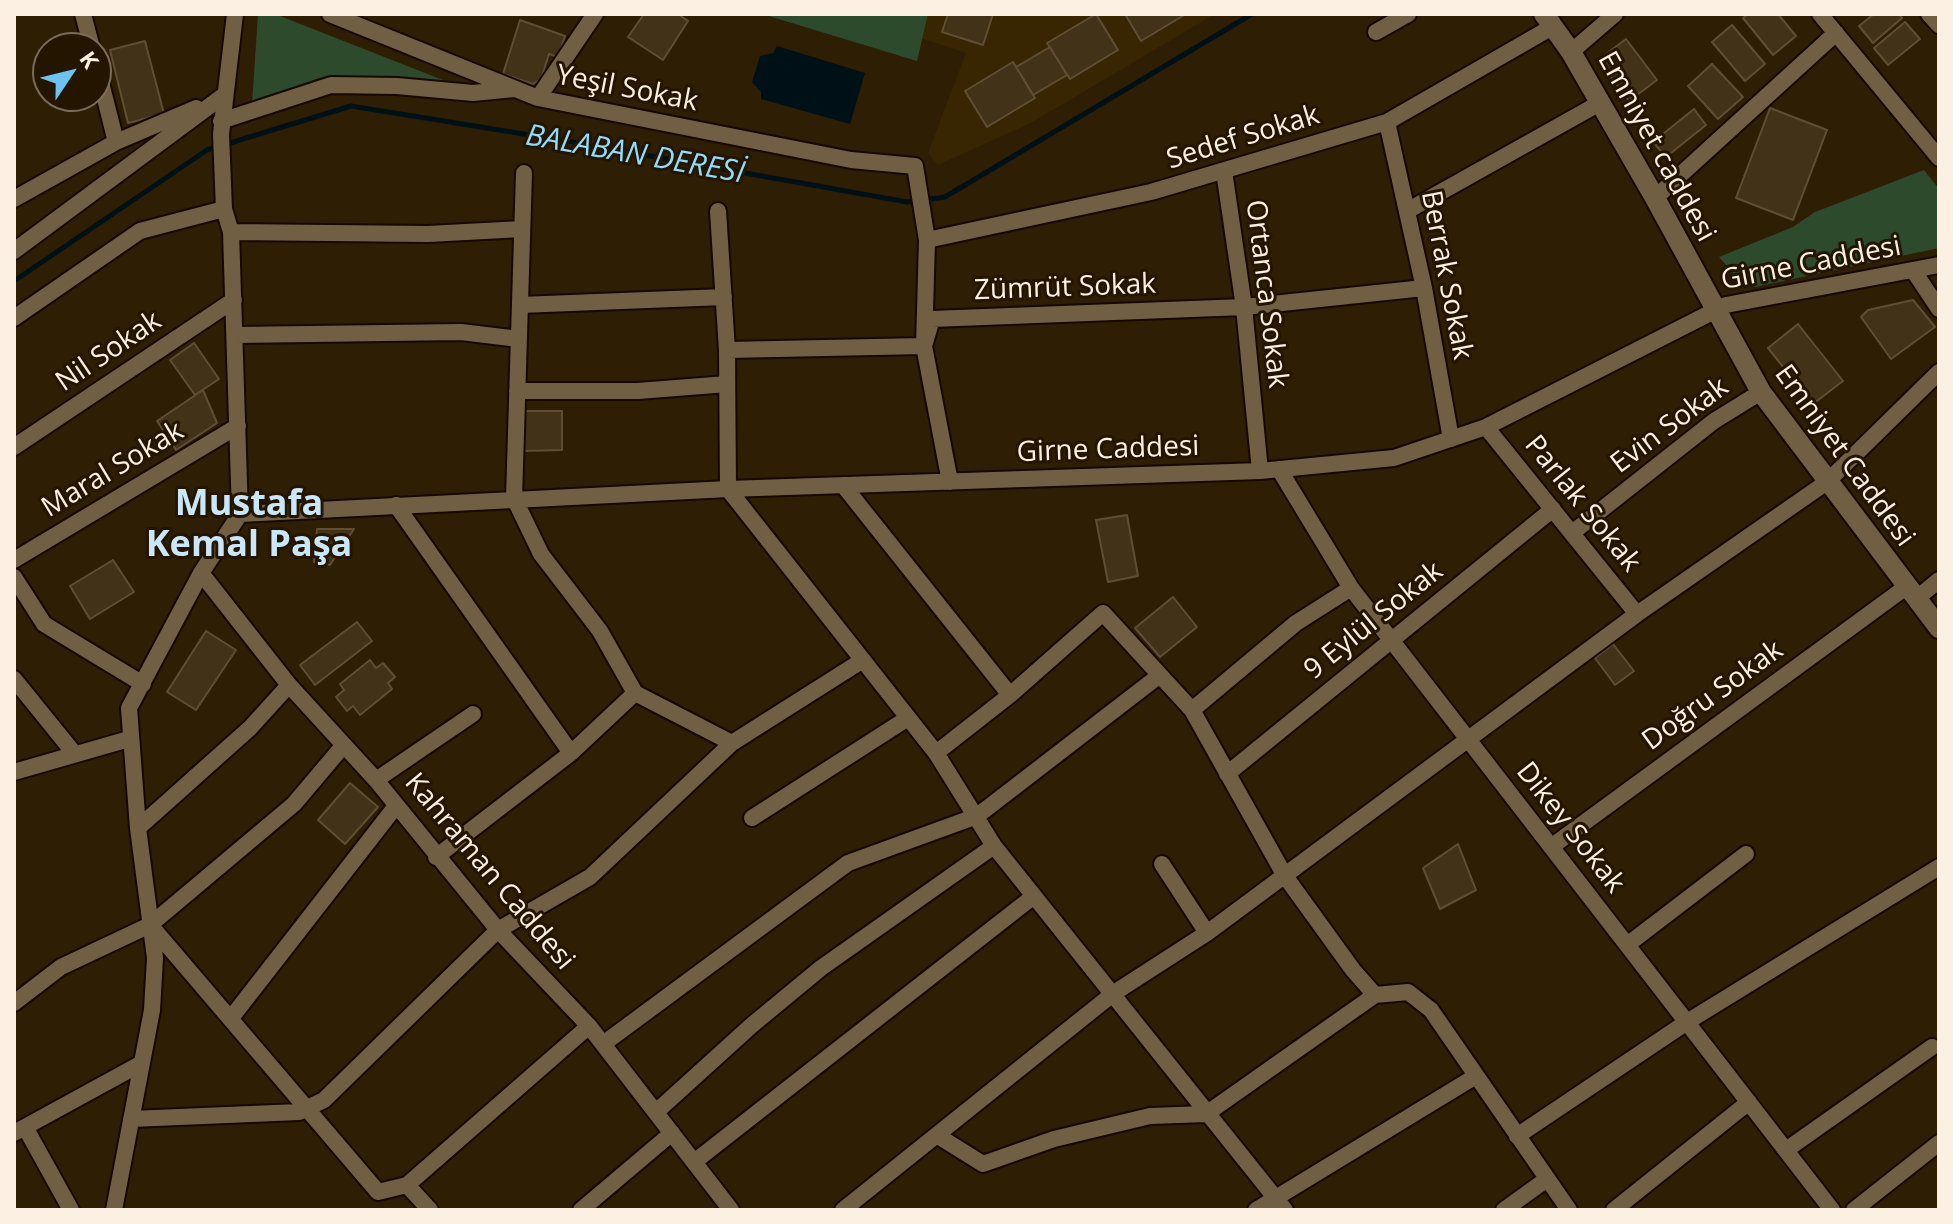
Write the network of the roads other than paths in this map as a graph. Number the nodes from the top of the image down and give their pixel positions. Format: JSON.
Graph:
{"nodes":[{"id":1,"x":235,"y":14,"type":"edge"},
{"id":2,"x":330,"y":14,"type":"edge"},
{"id":3,"x":595,"y":14,"type":"edge"},
{"id":4,"x":1408,"y":14,"type":"edge"},
{"id":5,"x":1615,"y":14,"type":"edge"},
{"id":6,"x":1820,"y":14,"type":"edge"},
{"id":7,"x":1929,"y":14,"type":"edge"},
{"id":8,"x":1548,"y":20,"type":"edge"},
{"id":9,"x":1939,"y":25,"type":"edge"},
{"id":10,"x":1376,"y":32,"type":"dead end"},
{"id":11,"x":1836,"y":33,"type":"junction"},
{"id":12,"x":1571,"y":52,"type":"junction"},
{"id":13,"x":515,"y":89,"type":"junction"},
{"id":14,"x":223,"y":96,"type":"junction"},
{"id":15,"x":538,"y":98,"type":"junction"},
{"id":16,"x":1598,"y":104,"type":"junction"},
{"id":17,"x":108,"y":112,"type":"edge"},
{"id":18,"x":1387,"y":122,"type":"junction"},
{"id":19,"x":221,"y":128,"type":"junction"},
{"id":20,"x":116,"y":142,"type":"junction"},
{"id":21,"x":1939,"y":158,"type":"edge"},
{"id":22,"x":1224,"y":171,"type":"junction"},
{"id":23,"x":524,"y":173,"type":"dead end"},
{"id":24,"x":1655,"y":198,"type":"junction"},
{"id":25,"x":14,"y":199,"type":"edge"},
{"id":26,"x":224,"y":209,"type":"junction"},
{"id":27,"x":718,"y":211,"type":"dead end"},
{"id":28,"x":1407,"y":211,"type":"junction"},
{"id":29,"x":522,"y":229,"type":"junction"},
{"id":30,"x":231,"y":232,"type":"junction"},
{"id":31,"x":927,"y":240,"type":"junction"},
{"id":32,"x":14,"y":251,"type":"edge"},
{"id":33,"x":1939,"y":265,"type":"edge"},
{"id":34,"x":1913,"y":270,"type":"junction"},
{"id":35,"x":1424,"y":288,"type":"junction"},
{"id":36,"x":724,"y":297,"type":"junction"},
{"id":37,"x":234,"y":300,"type":"junction"},
{"id":38,"x":520,"y":305,"type":"junction"},
{"id":39,"x":1244,"y":307,"type":"junction"},
{"id":40,"x":1939,"y":309,"type":"edge"},
{"id":41,"x":1713,"y":310,"type":"junction"},
{"id":42,"x":14,"y":318,"type":"edge"},
{"id":43,"x":235,"y":335,"type":"junction"},
{"id":44,"x":519,"y":339,"type":"junction"},
{"id":45,"x":924,"y":346,"type":"junction"},
{"id":46,"x":727,"y":350,"type":"junction"},
{"id":47,"x":1939,"y":372,"type":"edge"},
{"id":48,"x":727,"y":384,"type":"junction"},
{"id":49,"x":517,"y":391,"type":"junction"},
{"id":50,"x":1761,"y":392,"type":"junction"},
{"id":51,"x":238,"y":426,"type":"junction"},
{"id":52,"x":1486,"y":427,"type":"junction"},
{"id":53,"x":1451,"y":439,"type":"junction"},
{"id":54,"x":14,"y":447,"type":"edge"},
{"id":55,"x":1279,"y":469,"type":"junction"},
{"id":56,"x":1260,"y":471,"type":"junction"},
{"id":57,"x":950,"y":482,"type":"junction"},
{"id":58,"x":1827,"y":482,"type":"junction"},
{"id":59,"x":843,"y":485,"type":"junction"},
{"id":60,"x":728,"y":489,"type":"junction"},
{"id":61,"x":514,"y":498,"type":"junction"},
{"id":62,"x":396,"y":505,"type":"junction"},
{"id":63,"x":1553,"y":509,"type":"junction"},
{"id":64,"x":240,"y":514,"type":"junction"},
{"id":65,"x":1572,"y":533,"type":"junction"},
{"id":66,"x":14,"y":560,"type":"edge"},
{"id":67,"x":201,"y":573,"type":"junction"},
{"id":68,"x":14,"y":577,"type":"edge"},
{"id":69,"x":1939,"y":580,"type":"edge"},
{"id":70,"x":1351,"y":588,"type":"junction"},
{"id":71,"x":1911,"y":593,"type":"junction"},
{"id":72,"x":1637,"y":614,"type":"junction"},
{"id":73,"x":1939,"y":628,"type":"edge"},
{"id":74,"x":1391,"y":640,"type":"junction"},
{"id":75,"x":863,"y":660,"type":"junction"},
{"id":76,"x":1160,"y":675,"type":"junction"},
{"id":77,"x":14,"y":679,"type":"edge"},
{"id":78,"x":143,"y":684,"type":"junction"},
{"id":79,"x":289,"y":685,"type":"junction"},
{"id":80,"x":635,"y":693,"type":"junction"},
{"id":81,"x":1010,"y":695,"type":"junction"},
{"id":82,"x":1192,"y":710,"type":"junction"},
{"id":83,"x":473,"y":714,"type":"dead end"},
{"id":84,"x":908,"y":718,"type":"junction"},
{"id":85,"x":129,"y":739,"type":"junction"},
{"id":86,"x":1468,"y":740,"type":"junction"},
{"id":87,"x":732,"y":743,"type":"junction"},
{"id":88,"x":343,"y":746,"type":"junction"},
{"id":89,"x":74,"y":753,"type":"junction"},
{"id":90,"x":571,"y":753,"type":"junction"},
{"id":91,"x":936,"y":753,"type":"junction"},
{"id":92,"x":14,"y":772,"type":"edge"},
{"id":93,"x":1227,"y":774,"type":"junction"},
{"id":94,"x":376,"y":780,"type":"junction"},
{"id":95,"x":396,"y":806,"type":"junction"},
{"id":96,"x":977,"y":816,"type":"junction"},
{"id":97,"x":752,"y":818,"type":"dead end"},
{"id":98,"x":138,"y":828,"type":"junction"},
{"id":99,"x":994,"y":846,"type":"junction"},
{"id":100,"x":1551,"y":847,"type":"junction"},
{"id":101,"x":1746,"y":854,"type":"dead end"},
{"id":102,"x":436,"y":857,"type":"junction"},
{"id":103,"x":1162,"y":864,"type":"dead end"},
{"id":104,"x":1939,"y":867,"type":"edge"},
{"id":105,"x":1285,"y":876,"type":"junction"},
{"id":106,"x":1034,"y":896,"type":"junction"},
{"id":107,"x":150,"y":925,"type":"junction"},
{"id":108,"x":498,"y":930,"type":"junction"},
{"id":109,"x":1207,"y":933,"type":"junction"},
{"id":110,"x":1627,"y":945,"type":"junction"},
{"id":111,"x":1114,"y":993,"type":"junction"},
{"id":112,"x":1375,"y":995,"type":"junction"},
{"id":113,"x":14,"y":1003,"type":"edge"},
{"id":114,"x":231,"y":1018,"type":"junction"},
{"id":115,"x":1687,"y":1022,"type":"junction"},
{"id":116,"x":589,"y":1026,"type":"junction"},
{"id":117,"x":603,"y":1044,"type":"junction"},
{"id":118,"x":1932,"y":1047,"type":"dead end"},
{"id":119,"x":142,"y":1063,"type":"junction"},
{"id":120,"x":1476,"y":1076,"type":"junction"},
{"id":121,"x":1749,"y":1102,"type":"junction"},
{"id":122,"x":309,"y":1107,"type":"junction"},
{"id":123,"x":656,"y":1112,"type":"junction"},
{"id":124,"x":1206,"y":1114,"type":"junction"},
{"id":125,"x":131,"y":1119,"type":"junction"},
{"id":126,"x":19,"y":1130,"type":"edge"},
{"id":127,"x":672,"y":1133,"type":"junction"},
{"id":128,"x":938,"y":1136,"type":"junction"},
{"id":129,"x":1517,"y":1136,"type":"junction"},
{"id":130,"x":1939,"y":1143,"type":"edge"},
{"id":131,"x":1786,"y":1150,"type":"junction"},
{"id":132,"x":694,"y":1162,"type":"junction"},
{"id":133,"x":1547,"y":1179,"type":"junction"},
{"id":134,"x":407,"y":1185,"type":"junction"},
{"id":135,"x":1281,"y":1203,"type":"edge"},
{"id":136,"x":1830,"y":1209,"type":"edge"},
{"id":137,"x":71,"y":1210,"type":"edge"},
{"id":138,"x":114,"y":1210,"type":"edge"},
{"id":139,"x":430,"y":1210,"type":"edge"},
{"id":140,"x":581,"y":1210,"type":"edge"},
{"id":141,"x":731,"y":1210,"type":"edge"},
{"id":142,"x":843,"y":1210,"type":"edge"},
{"id":143,"x":1256,"y":1210,"type":"edge"},
{"id":144,"x":1504,"y":1210,"type":"edge"},
{"id":145,"x":1569,"y":1210,"type":"edge"},
{"id":146,"x":1614,"y":1210,"type":"edge"},
{"id":147,"x":1854,"y":1210,"type":"edge"}],
"edges":[{"from":1,"to":14,"type":"street"},
{"from":2,"to":13,"type":"street","name":"Yeşil Sokak"},
{"from":3,"to":15,"type":"street"},
{"from":4,"to":10,"type":"street"},
{"from":5,"to":12,"type":"street"},
{"from":6,"to":11,"type":"street"},
{"from":7,"to":9,"type":"street"},
{"from":8,"to":12,"type":"street","name":"Emniyet caddesi"},
{"from":8,"to":18,"type":"street","name":"Sedef Sokak"},
{"from":11,"to":21,"type":"street"},
{"from":11,"to":24,"type":"street"},
{"from":12,"to":16,"type":"street","name":"Emniyet caddesi"},
{"from":13,"to":15,"type":"street","name":"Yeşil Sokak"},
{"from":13,"to":19,"type":"street"},
{"from":14,"to":19,"type":"street"},
{"from":14,"to":20,"type":"street"},
{"from":14,"to":32,"type":"street"},
{"from":15,"to":31,"type":"street","name":"Yeşil Sokak"},
{"from":16,"to":24,"type":"street","name":"Emniyet caddesi"},
{"from":16,"to":28,"type":"street"},
{"from":17,"to":20,"type":"street"},
{"from":18,"to":22,"type":"street","name":"Sedef Sokak"},
{"from":18,"to":28,"type":"street","name":"Berrak Sokak"},
{"from":19,"to":26,"type":"street"},
{"from":20,"to":25,"type":"street"},
{"from":22,"to":31,"type":"street","name":"Sedef Sokak"},
{"from":22,"to":39,"type":"street","name":"Ortanca Sokak"},
{"from":23,"to":29,"type":"street"},
{"from":24,"to":41,"type":"street","name":"Emniyet caddesi"},
{"from":26,"to":30,"type":"street"},
{"from":26,"to":42,"type":"street"},
{"from":27,"to":36,"type":"street"},
{"from":28,"to":35,"type":"street","name":"Berrak Sokak"},
{"from":29,"to":30,"type":"street"},
{"from":29,"to":38,"type":"street"},
{"from":30,"to":37,"type":"street"},
{"from":31,"to":45,"type":"street"},
{"from":33,"to":34,"type":"street","name":"Girne Caddesi"},
{"from":34,"to":40,"type":"street"},
{"from":34,"to":41,"type":"street","name":"Girne Caddesi"},
{"from":35,"to":39,"type":"street","name":"Zümrüt Sokak"},
{"from":35,"to":53,"type":"street","name":"Berrak Sokak"},
{"from":36,"to":38,"type":"street"},
{"from":36,"to":46,"type":"street"},
{"from":37,"to":43,"type":"street"},
{"from":37,"to":54,"type":"street","name":"Nil Sokak"},
{"from":38,"to":44,"type":"street"},
{"from":39,"to":45,"type":"street","name":"Zümrüt Sokak"},
{"from":39,"to":56,"type":"street","name":"Ortanca Sokak"},
{"from":41,"to":50,"type":"street","name":"Emniyet Caddesi"},
{"from":41,"to":52,"type":"street","name":"Girne Caddesi"},
{"from":43,"to":44,"type":"street"},
{"from":43,"to":51,"type":"street"},
{"from":44,"to":49,"type":"street"},
{"from":45,"to":46,"type":"street"},
{"from":45,"to":57,"type":"street"},
{"from":46,"to":48,"type":"street"},
{"from":47,"to":58,"type":"street"},
{"from":48,"to":49,"type":"street"},
{"from":48,"to":60,"type":"street"},
{"from":49,"to":61,"type":"street"},
{"from":50,"to":58,"type":"street","name":"Emniyet Caddesi"},
{"from":50,"to":65,"type":"street","name":"Evin Sokak"},
{"from":51,"to":64,"type":"street"},
{"from":51,"to":66,"type":"street","name":"Maral Sokak"},
{"from":52,"to":53,"type":"street","name":"Girne Caddesi"},
{"from":52,"to":63,"type":"street","name":"Parlak Sokak"},
{"from":53,"to":55,"type":"street","name":"Girne Caddesi"},
{"from":55,"to":56,"type":"street","name":"Girne Caddesi"},
{"from":55,"to":70,"type":"street","name":"Dikey Sokak"},
{"from":56,"to":57,"type":"street","name":"Girne Caddesi"},
{"from":57,"to":59,"type":"street","name":"Girne Caddesi"},
{"from":58,"to":71,"type":"street","name":"Emniyet Caddesi"},
{"from":58,"to":72,"type":"street"},
{"from":59,"to":60,"type":"street","name":"Girne Caddesi"},
{"from":59,"to":81,"type":"street"},
{"from":60,"to":61,"type":"street","name":"Girne Caddesi"},
{"from":60,"to":75,"type":"street"},
{"from":61,"to":62,"type":"street","name":"Girne Caddesi"},
{"from":61,"to":80,"type":"street"},
{"from":62,"to":64,"type":"street","name":"Girne Caddesi"},
{"from":62,"to":90,"type":"street"},
{"from":63,"to":65,"type":"street","name":"Parlak Sokak"},
{"from":63,"to":74,"type":"street","name":"9 Eylül Sokak"},
{"from":64,"to":67,"type":"street"},
{"from":65,"to":72,"type":"street","name":"Parlak Sokak"},
{"from":67,"to":78,"type":"street"},
{"from":67,"to":79,"type":"street","name":"Kahraman Caddesi"},
{"from":68,"to":78,"type":"street"},
{"from":69,"to":71,"type":"street","name":"Doğru Sokak"},
{"from":70,"to":74,"type":"street","name":"Dikey Sokak"},
{"from":70,"to":82,"type":"street"},
{"from":71,"to":73,"type":"street","name":"Emniyet Caddesi"},
{"from":71,"to":100,"type":"street","name":"Doğru Sokak"},
{"from":72,"to":86,"type":"street"},
{"from":74,"to":86,"type":"street","name":"Dikey Sokak"},
{"from":74,"to":93,"type":"street","name":"9 Eylül Sokak"},
{"from":75,"to":84,"type":"street"},
{"from":75,"to":87,"type":"street"},
{"from":76,"to":81,"type":"street"},
{"from":76,"to":82,"type":"street"},
{"from":76,"to":96,"type":"street"},
{"from":77,"to":89,"type":"street"},
{"from":78,"to":85,"type":"street"},
{"from":79,"to":88,"type":"street","name":"Kahraman Caddesi"},
{"from":79,"to":98,"type":"street"},
{"from":80,"to":87,"type":"street"},
{"from":80,"to":90,"type":"street"},
{"from":81,"to":91,"type":"street"},
{"from":82,"to":93,"type":"street"},
{"from":83,"to":94,"type":"street"},
{"from":84,"to":91,"type":"street"},
{"from":84,"to":97,"type":"street"},
{"from":85,"to":89,"type":"street"},
{"from":85,"to":98,"type":"street"},
{"from":86,"to":100,"type":"street","name":"Dikey Sokak"},
{"from":86,"to":105,"type":"street"},
{"from":87,"to":108,"type":"street"},
{"from":88,"to":94,"type":"street","name":"Kahraman Caddesi"},
{"from":88,"to":107,"type":"street"},
{"from":89,"to":92,"type":"street"},
{"from":90,"to":102,"type":"street"},
{"from":91,"to":96,"type":"street"},
{"from":93,"to":105,"type":"street"},
{"from":94,"to":95,"type":"street","name":"Kahraman Caddesi"},
{"from":95,"to":102,"type":"street","name":"Kahraman Caddesi"},
{"from":95,"to":114,"type":"street"},
{"from":96,"to":99,"type":"street"},
{"from":96,"to":117,"type":"street"},
{"from":98,"to":107,"type":"street"},
{"from":99,"to":106,"type":"street"},
{"from":99,"to":123,"type":"street"},
{"from":100,"to":110,"type":"street","name":"Dikey Sokak"},
{"from":101,"to":110,"type":"street"},
{"from":102,"to":108,"type":"street","name":"Kahraman Caddesi"},
{"from":103,"to":109,"type":"street"},
{"from":104,"to":115,"type":"street"},
{"from":105,"to":109,"type":"street"},
{"from":105,"to":112,"type":"street"},
{"from":106,"to":111,"type":"street"},
{"from":106,"to":132,"type":"street"},
{"from":107,"to":113,"type":"street"},
{"from":107,"to":114,"type":"street"},
{"from":107,"to":119,"type":"street"},
{"from":108,"to":116,"type":"street","name":"Kahraman Caddesi"},
{"from":108,"to":122,"type":"street"},
{"from":109,"to":111,"type":"street"},
{"from":110,"to":115,"type":"street","name":"Dikey Sokak"},
{"from":111,"to":124,"type":"street"},
{"from":111,"to":128,"type":"street"},
{"from":112,"to":120,"type":"street"},
{"from":112,"to":124,"type":"street"},
{"from":114,"to":122,"type":"street"},
{"from":115,"to":121,"type":"street","name":"Dikey Sokak"},
{"from":115,"to":129,"type":"street"},
{"from":116,"to":117,"type":"street","name":"Kahraman Caddesi"},
{"from":116,"to":134,"type":"street"},
{"from":117,"to":123,"type":"street","name":"Kahraman Caddesi"},
{"from":118,"to":131,"type":"street"},
{"from":119,"to":125,"type":"street"},
{"from":119,"to":126,"type":"street"},
{"from":120,"to":129,"type":"street"},
{"from":120,"to":135,"type":"street"},
{"from":121,"to":131,"type":"street","name":"Dikey Sokak"},
{"from":121,"to":146,"type":"street"},
{"from":122,"to":125,"type":"street"},
{"from":122,"to":134,"type":"street"},
{"from":123,"to":127,"type":"street","name":"Kahraman Caddesi"},
{"from":124,"to":128,"type":"street"},
{"from":124,"to":135,"type":"street"},
{"from":125,"to":138,"type":"street"},
{"from":126,"to":137,"type":"street"},
{"from":127,"to":132,"type":"street","name":"Kahraman Caddesi"},
{"from":127,"to":140,"type":"street"},
{"from":128,"to":142,"type":"street"},
{"from":129,"to":133,"type":"street"},
{"from":130,"to":147,"type":"street"},
{"from":131,"to":136,"type":"street","name":"Dikey Sokak"},
{"from":132,"to":141,"type":"street","name":"Kahraman Caddesi"},
{"from":133,"to":144,"type":"street"},
{"from":133,"to":145,"type":"street"},
{"from":134,"to":139,"type":"street"},
{"from":135,"to":143,"type":"street"}]}
